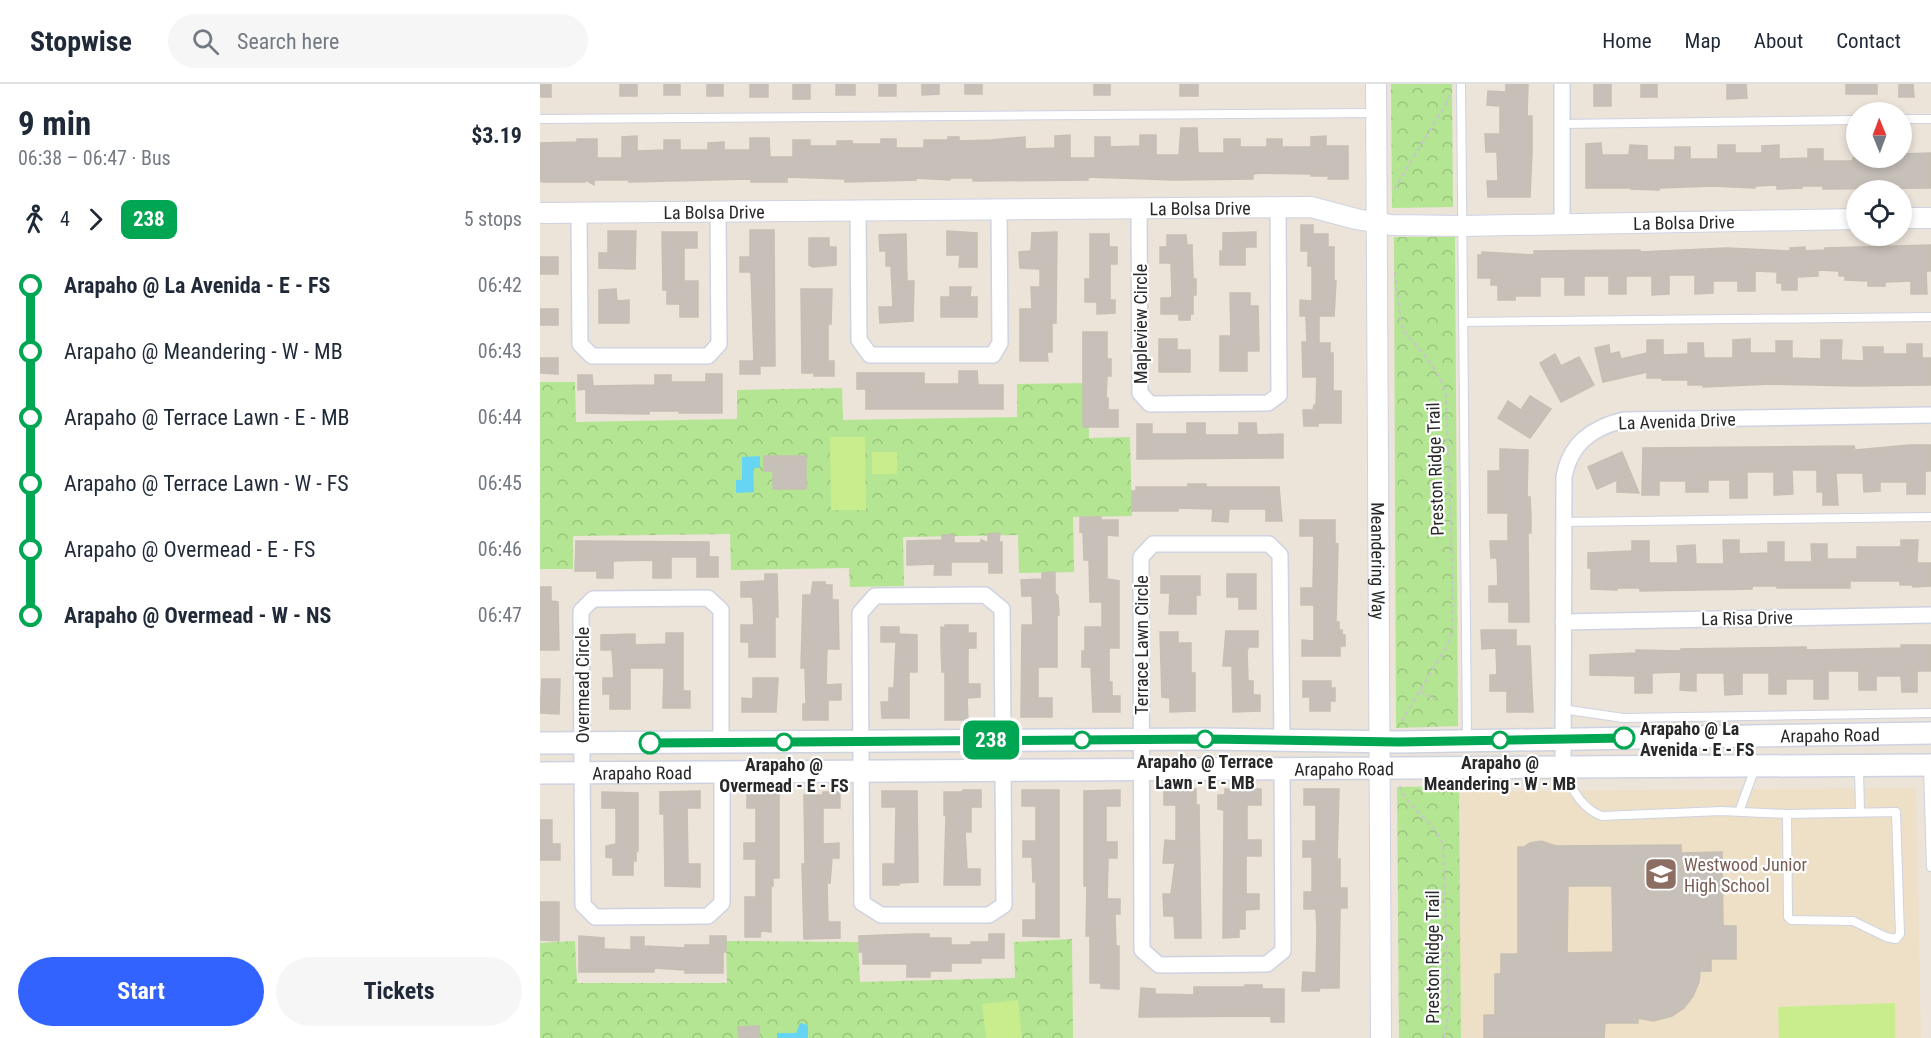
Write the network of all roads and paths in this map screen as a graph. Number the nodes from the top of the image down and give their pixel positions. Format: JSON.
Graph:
{"nodes":[{"id":1,"x":1376,"y":84,"type":"edge"},
{"id":2,"x":1461,"y":84,"type":"edge"},
{"id":3,"x":1562,"y":84,"type":"edge"},
{"id":4,"x":1450,"y":89,"type":"dead end"},
{"id":5,"x":1376,"y":113,"type":"junction"},
{"id":6,"x":540,"y":119,"type":"edge"},
{"id":7,"x":1912,"y":119,"type":"edge"},
{"id":8,"x":1931,"y":119,"type":"edge"},
{"id":9,"x":1846,"y":120,"type":"edge"},
{"id":10,"x":1562,"y":124,"type":"junction"},
{"id":11,"x":1394,"y":190,"type":"dead end"},
{"id":12,"x":1278,"y":207,"type":"junction"},
{"id":13,"x":1139,"y":208,"type":"junction"},
{"id":14,"x":999,"y":209,"type":"junction"},
{"id":15,"x":858,"y":210,"type":"junction"},
{"id":16,"x":718,"y":211,"type":"junction"},
{"id":17,"x":579,"y":212,"type":"junction"},
{"id":18,"x":540,"y":213,"type":"edge"},
{"id":19,"x":1912,"y":218,"type":"edge"},
{"id":20,"x":1931,"y":218,"type":"edge"},
{"id":21,"x":1846,"y":219,"type":"edge"},
{"id":22,"x":1376,"y":222,"type":"junction"},
{"id":23,"x":1562,"y":224,"type":"junction"},
{"id":24,"x":1462,"y":226,"type":"junction"},
{"id":25,"x":1395,"y":270,"type":"dead end"},
{"id":26,"x":1931,"y":317,"type":"edge"},
{"id":27,"x":1463,"y":322,"type":"junction"},
{"id":28,"x":1931,"y":415,"type":"edge"},
{"id":29,"x":1931,"y":517,"type":"edge"},
{"id":30,"x":1563,"y":522,"type":"junction"},
{"id":31,"x":1931,"y":615,"type":"edge"},
{"id":32,"x":1563,"y":622,"type":"junction"},
{"id":33,"x":1420,"y":691,"type":"junction"},
{"id":34,"x":1435,"y":700,"type":"dead end"},
{"id":35,"x":1562,"y":709,"type":"junction"},
{"id":36,"x":1399,"y":725,"type":"dead end"},
{"id":37,"x":1930,"y":726,"type":"edge"},
{"id":38,"x":1141,"y":739,"type":"junction"},
{"id":39,"x":1563,"y":739,"type":"junction"},
{"id":40,"x":1003,"y":740,"type":"junction"},
{"id":41,"x":861,"y":741,"type":"junction"},
{"id":42,"x":1282,"y":741,"type":"junction"},
{"id":43,"x":1467,"y":741,"type":"junction"},
{"id":44,"x":722,"y":742,"type":"junction"},
{"id":45,"x":1379,"y":742,"type":"junction"},
{"id":46,"x":540,"y":743,"type":"edge"},
{"id":47,"x":582,"y":743,"type":"junction"},
{"id":48,"x":1859,"y":765,"type":"junction"},
{"id":49,"x":1929,"y":765,"type":"edge"},
{"id":50,"x":1756,"y":766,"type":"junction"},
{"id":51,"x":1379,"y":768,"type":"junction"},
{"id":52,"x":1563,"y":768,"type":"junction"},
{"id":53,"x":1282,"y":769,"type":"junction"},
{"id":54,"x":1003,"y":770,"type":"junction"},
{"id":55,"x":1141,"y":770,"type":"junction"},
{"id":56,"x":861,"y":771,"type":"junction"},
{"id":57,"x":722,"y":772,"type":"junction"},
{"id":58,"x":540,"y":773,"type":"edge"},
{"id":59,"x":582,"y":773,"type":"junction"},
{"id":60,"x":1399,"y":783,"type":"dead end"},
{"id":61,"x":1739,"y":812,"type":"junction"},
{"id":62,"x":1860,"y":812,"type":"junction"},
{"id":63,"x":1787,"y":814,"type":"junction"},
{"id":64,"x":1931,"y":867,"type":"edge"},
{"id":65,"x":1381,"y":1038,"type":"edge"},
{"id":66,"x":1444,"y":1038,"type":"edge"}],
"edges":[{"from":1,"to":5,"type":"street","name":"Meandering Way"},
{"from":2,"to":24,"type":"lane"},
{"from":3,"to":10,"type":"street"},
{"from":4,"to":11,"type":"path"},
{"from":5,"to":6,"type":"lane"},
{"from":5,"to":22,"type":"street","name":"Meandering Way"},
{"from":7,"to":8,"type":"lane"},
{"from":9,"to":10,"type":"lane"},
{"from":10,"to":23,"type":"street"},
{"from":12,"to":13,"type":"street","name":"La Bolsa Drive"},
{"from":12,"to":13,"type":"street","name":"Mapleview Circle"},
{"from":12,"to":22,"type":"street","name":"La Bolsa Drive"},
{"from":13,"to":14,"type":"street","name":"La Bolsa Drive"},
{"from":14,"to":15,"type":"street","name":"La Bolsa Drive"},
{"from":14,"to":15,"type":"street"},
{"from":15,"to":16,"type":"street","name":"La Bolsa Drive"},
{"from":16,"to":17,"type":"street","name":"La Bolsa Drive"},
{"from":16,"to":17,"type":"street"},
{"from":17,"to":18,"type":"street","name":"La Bolsa Drive"},
{"from":19,"to":20,"type":"street"},
{"from":21,"to":23,"type":"street","name":"La Bolsa Drive"},
{"from":22,"to":24,"type":"street","name":"La Bolsa Drive"},
{"from":22,"to":45,"type":"street","name":"Meandering Way"},
{"from":23,"to":24,"type":"street","name":"La Bolsa Drive"},
{"from":24,"to":27,"type":"lane"},
{"from":25,"to":33,"type":"path","name":"Preston Ridge Trail"},
{"from":26,"to":27,"type":"lane"},
{"from":27,"to":43,"type":"lane"},
{"from":28,"to":30,"type":"street","name":"La Avenida Drive"},
{"from":29,"to":30,"type":"lane"},
{"from":30,"to":32,"type":"street","name":"La Avenida Drive"},
{"from":31,"to":32,"type":"street","name":"La Risa Drive"},
{"from":32,"to":35,"type":"street","name":"La Avenida Drive"},
{"from":33,"to":34,"type":"path"},
{"from":33,"to":36,"type":"path","name":"Preston Ridge Trail"},
{"from":35,"to":37,"type":"lane"},
{"from":35,"to":39,"type":"street","name":"La Avenida Drive"},
{"from":37,"to":39,"type":"main road","name":"Arapaho Road"},
{"from":37,"to":49,"type":"main road"},
{"from":38,"to":40,"type":"main road","name":"Arapaho Road"},
{"from":38,"to":42,"type":"main road","name":"Arapaho Road"},
{"from":38,"to":42,"type":"street","name":"Terrace Lawn Circle"},
{"from":38,"to":55,"type":"street","name":"Terrace Lawn Circle"},
{"from":39,"to":43,"type":"main road","name":"Arapaho Road"},
{"from":39,"to":52,"type":"street","name":"La Avenida Drive"},
{"from":40,"to":41,"type":"main road","name":"Arapaho Road"},
{"from":40,"to":41,"type":"street"},
{"from":41,"to":44,"type":"main road","name":"Arapaho Road"},
{"from":41,"to":56,"type":"street"},
{"from":42,"to":45,"type":"main road","name":"Arapaho Road"},
{"from":43,"to":45,"type":"main road","name":"Arapaho Road"},
{"from":44,"to":47,"type":"main road","name":"Arapaho Road"},
{"from":44,"to":47,"type":"street","name":"Overmead Circle"},
{"from":45,"to":51,"type":"street","name":"Meandering Way"},
{"from":46,"to":47,"type":"main road","name":"Arapaho Road"},
{"from":47,"to":59,"type":"street","name":"Overmead Circle"},
{"from":48,"to":49,"type":"main road","name":"Arapaho Road"},
{"from":48,"to":50,"type":"main road","name":"Arapaho Road"},
{"from":48,"to":62,"type":"lane"},
{"from":49,"to":64,"type":"lane"},
{"from":50,"to":52,"type":"main road","name":"Arapaho Road"},
{"from":50,"to":61,"type":"lane"},
{"from":51,"to":52,"type":"main road","name":"Arapaho Road"},
{"from":51,"to":53,"type":"main road","name":"Arapaho Road"},
{"from":51,"to":65,"type":"street","name":"Meandering Way"},
{"from":52,"to":61,"type":"lane"},
{"from":53,"to":55,"type":"main road","name":"Arapaho Road"},
{"from":53,"to":55,"type":"street","name":"Terrace Lawn Circle"},
{"from":54,"to":55,"type":"main road","name":"Arapaho Road"},
{"from":54,"to":56,"type":"main road","name":"Arapaho Road"},
{"from":54,"to":56,"type":"street"},
{"from":56,"to":57,"type":"main road","name":"Arapaho Road"},
{"from":57,"to":59,"type":"main road","name":"Arapaho Road"},
{"from":57,"to":59,"type":"street","name":"Overmead Circle"},
{"from":58,"to":59,"type":"main road","name":"Arapaho Road"},
{"from":60,"to":66,"type":"path","name":"Preston Ridge Trail"},
{"from":61,"to":63,"type":"lane"},
{"from":62,"to":63,"type":"lane"},
{"from":62,"to":63,"type":"lane"}]}
